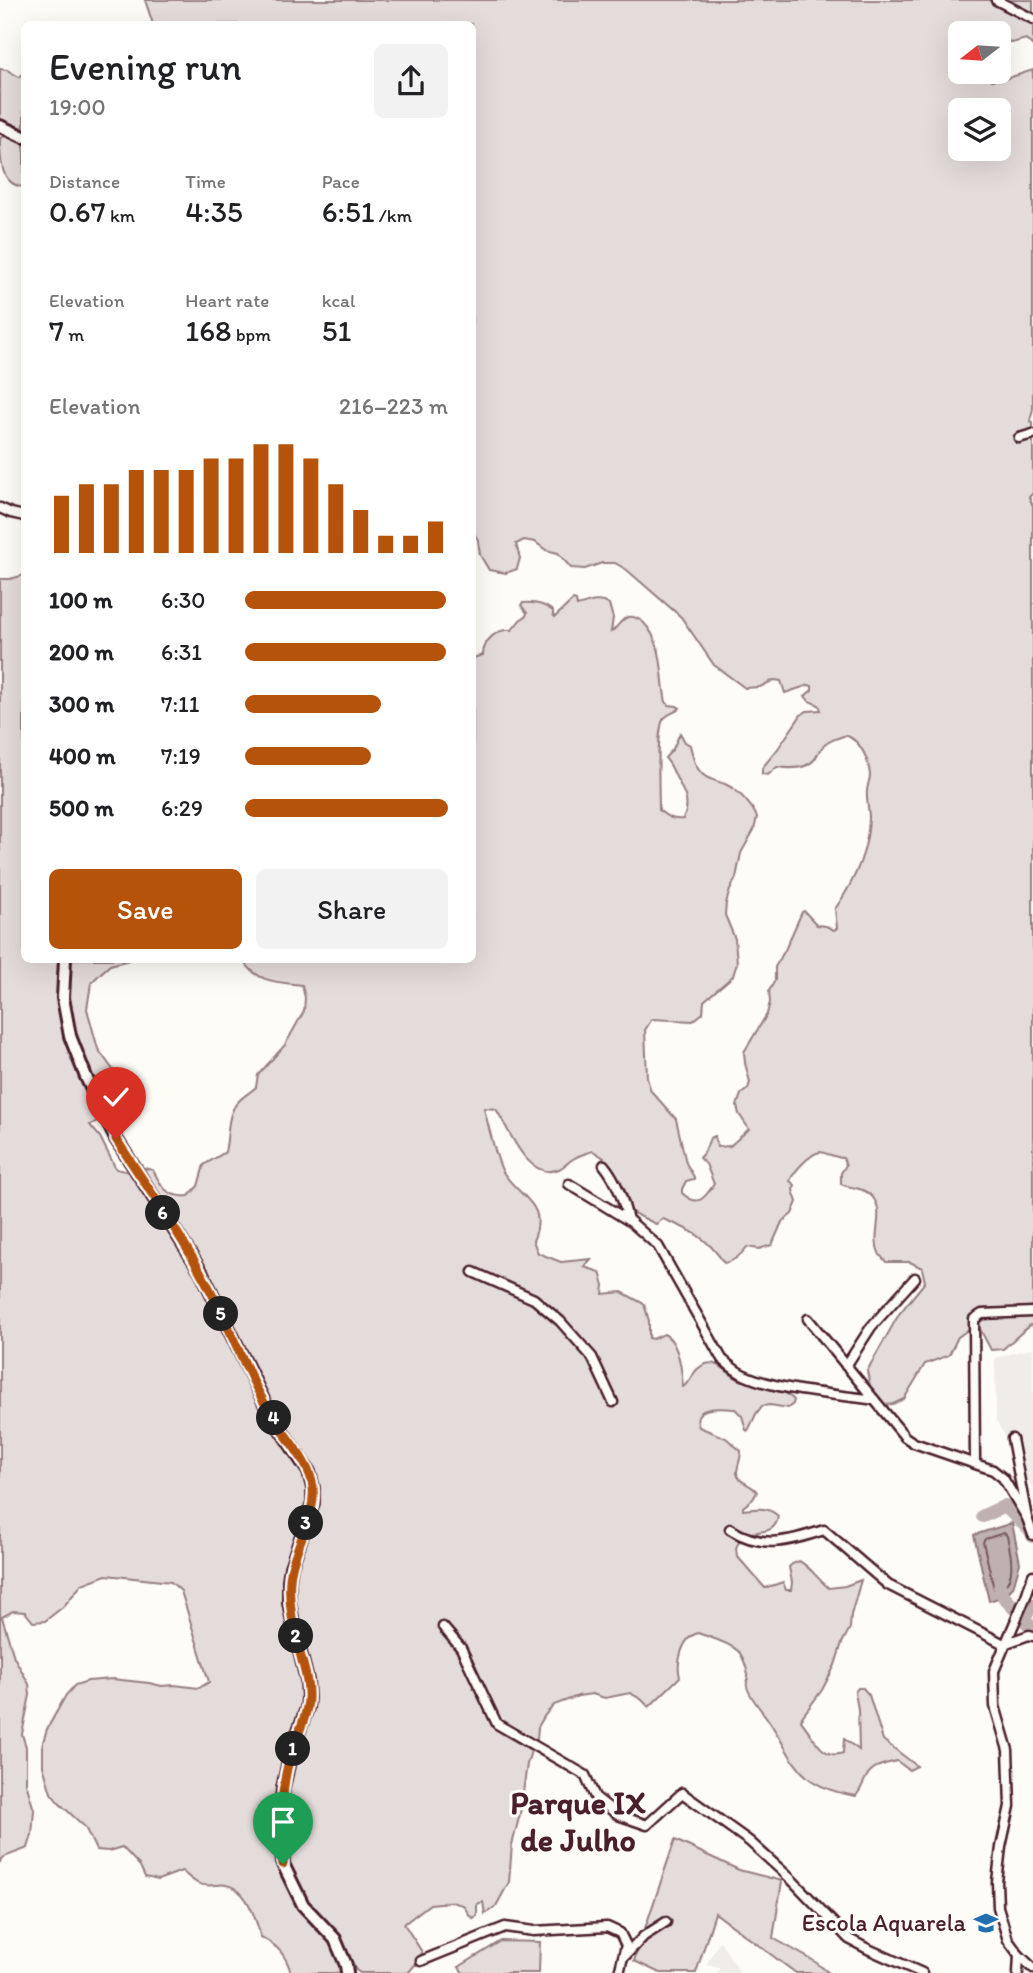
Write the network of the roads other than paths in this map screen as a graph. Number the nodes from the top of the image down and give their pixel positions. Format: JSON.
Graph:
{"nodes":[{"id":1,"x":996,"y":0,"type":"edge"},
{"id":2,"x":1033,"y":19,"type":"edge"},
{"id":3,"x":0,"y":126,"type":"edge"},
{"id":4,"x":21,"y":136,"type":"edge"},
{"id":5,"x":1033,"y":434,"type":"edge"},
{"id":6,"x":1019,"y":438,"type":"dead end"},
{"id":7,"x":0,"y":508,"type":"edge"},
{"id":8,"x":21,"y":515,"type":"edge"},
{"id":9,"x":65,"y":963,"type":"edge"},
{"id":10,"x":604,"y":1165,"type":"dead end"},
{"id":11,"x":569,"y":1184,"type":"dead end"},
{"id":12,"x":628,"y":1220,"type":"junction"},
{"id":13,"x":473,"y":1272,"type":"dead end"},
{"id":14,"x":915,"y":1278,"type":"dead end"},
{"id":15,"x":1033,"y":1312,"type":"edge"},
{"id":16,"x":808,"y":1319,"type":"dead end"},
{"id":17,"x":846,"y":1366,"type":"junction"},
{"id":18,"x":874,"y":1400,"type":"junction"},
{"id":19,"x":613,"y":1402,"type":"dead end"},
{"id":20,"x":1012,"y":1439,"type":"dead end"},
{"id":21,"x":975,"y":1463,"type":"junction"},
{"id":22,"x":1030,"y":1520,"type":"edge"},
{"id":23,"x":730,"y":1529,"type":"dead end"},
{"id":24,"x":1032,"y":1534,"type":"edge"},
{"id":25,"x":1033,"y":1576,"type":"edge"},
{"id":26,"x":443,"y":1627,"type":"dead end"},
{"id":27,"x":1033,"y":1636,"type":"edge"},
{"id":28,"x":1004,"y":1643,"type":"junction"},
{"id":29,"x":666,"y":1922,"type":"dead end"},
{"id":30,"x":1019,"y":1955,"type":"junction"},
{"id":31,"x":625,"y":1956,"type":"junction"},
{"id":32,"x":421,"y":1961,"type":"dead end"},
{"id":33,"x":1033,"y":1968,"type":"edge"},
{"id":34,"x":347,"y":1973,"type":"edge"},
{"id":35,"x":619,"y":1973,"type":"edge"},
{"id":36,"x":922,"y":1973,"type":"edge"},
{"id":37,"x":1018,"y":1973,"type":"edge"}],
"edges":[{"from":1,"to":2,"type":"street"},
{"from":3,"to":4,"type":"street"},
{"from":5,"to":6,"type":"street"},
{"from":7,"to":8,"type":"street"},
{"from":9,"to":34,"type":"street"},
{"from":10,"to":12,"type":"street"},
{"from":11,"to":12,"type":"street"},
{"from":12,"to":18,"type":"street"},
{"from":13,"to":19,"type":"street"},
{"from":14,"to":17,"type":"street"},
{"from":15,"to":21,"type":"street"},
{"from":16,"to":17,"type":"street"},
{"from":17,"to":18,"type":"street"},
{"from":18,"to":21,"type":"street"},
{"from":20,"to":22,"type":"street"},
{"from":21,"to":22,"type":"street"},
{"from":22,"to":24,"type":"street"},
{"from":23,"to":28,"type":"street"},
{"from":25,"to":28,"type":"street"},
{"from":26,"to":36,"type":"street"},
{"from":27,"to":28,"type":"street"},
{"from":28,"to":30,"type":"street"},
{"from":29,"to":31,"type":"street"},
{"from":30,"to":33,"type":"street"},
{"from":30,"to":37,"type":"street"},
{"from":31,"to":32,"type":"street"},
{"from":31,"to":35,"type":"street"}]}
